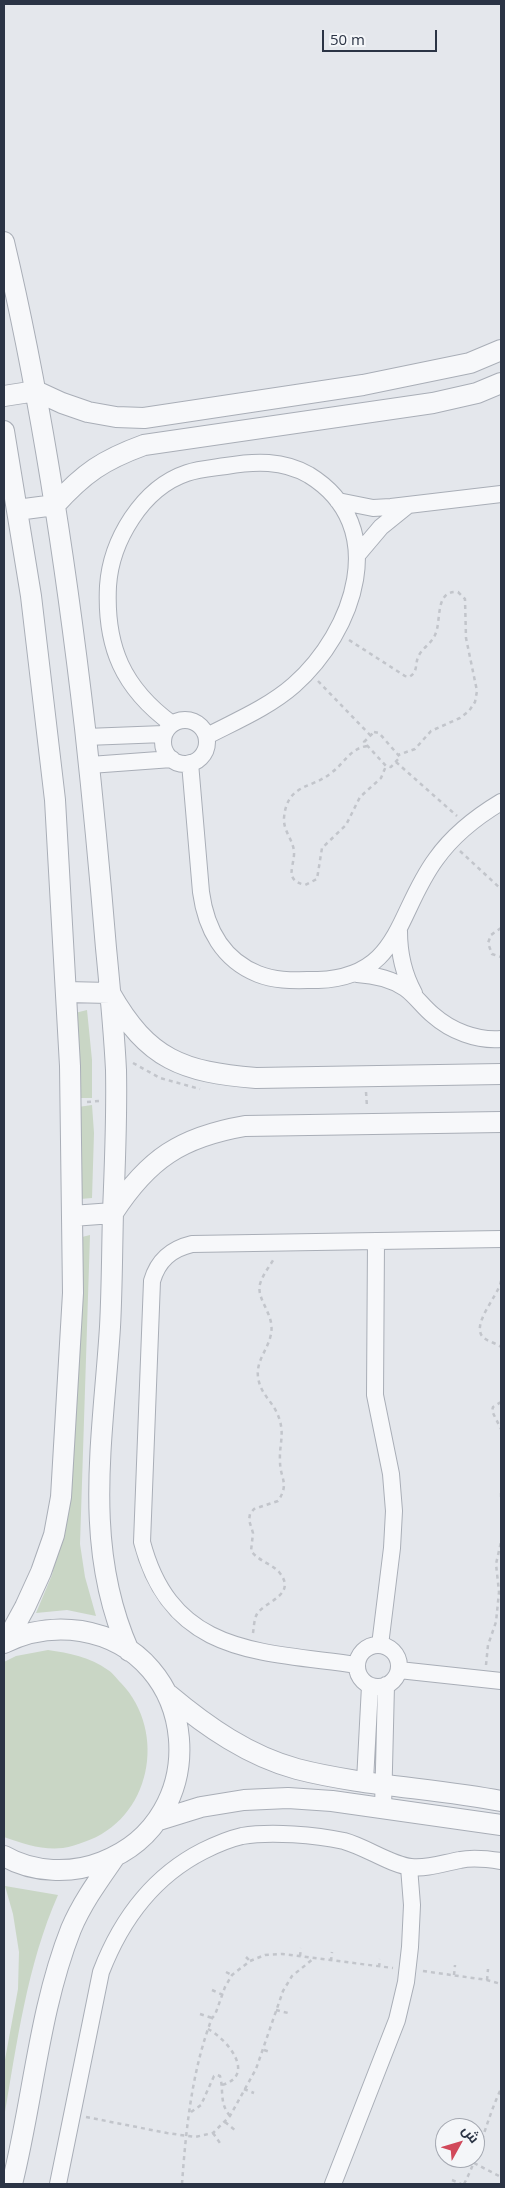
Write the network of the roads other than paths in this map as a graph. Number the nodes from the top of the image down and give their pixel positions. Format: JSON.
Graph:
{"nodes":[{"id":1,"x":4,"y":242,"type":"edge"},
{"id":2,"x":501,"y":350,"type":"edge"},
{"id":3,"x":501,"y":384,"type":"edge"},
{"id":4,"x":36,"y":391,"type":"junction"},
{"id":5,"x":4,"y":396,"type":"edge"},
{"id":6,"x":4,"y":431,"type":"edge"},
{"id":7,"x":499,"y":496,"type":"edge"},
{"id":8,"x":338,"y":502,"type":"junction"},
{"id":9,"x":56,"y":505,"type":"junction"},
{"id":10,"x":409,"y":505,"type":"junction"},
{"id":11,"x":18,"y":510,"type":"junction"},
{"id":12,"x":359,"y":553,"type":"junction"},
{"id":13,"x":168,"y":729,"type":"junction"},
{"id":14,"x":207,"y":736,"type":"junction"},
{"id":15,"x":86,"y":737,"type":"junction"},
{"id":16,"x":172,"y":759,"type":"junction"},
{"id":17,"x":190,"y":763,"type":"junction"},
{"id":18,"x":90,"y":765,"type":"junction"},
{"id":19,"x":501,"y":802,"type":"edge"},
{"id":20,"x":398,"y":928,"type":"junction"},
{"id":21,"x":357,"y":974,"type":"junction"},
{"id":22,"x":66,"y":992,"type":"junction"},
{"id":23,"x":110,"y":993,"type":"junction"},
{"id":24,"x":417,"y":998,"type":"junction"},
{"id":25,"x":501,"y":1039,"type":"edge"},
{"id":26,"x":501,"y":1074,"type":"edge"},
{"id":27,"x":501,"y":1122,"type":"edge"},
{"id":28,"x":113,"y":1213,"type":"junction"},
{"id":29,"x":72,"y":1216,"type":"junction"},
{"id":30,"x":501,"y":1239,"type":"edge"},
{"id":31,"x":376,"y":1241,"type":"junction"},
{"id":32,"x":5,"y":1642,"type":"edge"},
{"id":33,"x":380,"y":1645,"type":"junction"},
{"id":34,"x":129,"y":1651,"type":"junction"},
{"id":35,"x":357,"y":1665,"type":"junction"},
{"id":36,"x":399,"y":1670,"type":"junction"},
{"id":37,"x":501,"y":1681,"type":"edge"},
{"id":38,"x":378,"y":1685,"type":"junction"},
{"id":39,"x":166,"y":1693,"type":"junction"},
{"id":40,"x":334,"y":1775,"type":"junction"},
{"id":41,"x":375,"y":1782,"type":"junction"},
{"id":42,"x":501,"y":1801,"type":"edge"},
{"id":43,"x":332,"y":1802,"type":"junction"},
{"id":44,"x":383,"y":1809,"type":"junction"},
{"id":45,"x":159,"y":1820,"type":"junction"},
{"id":46,"x":501,"y":1825,"type":"edge"},
{"id":47,"x":4,"y":1856,"type":"edge"},
{"id":48,"x":114,"y":1858,"type":"junction"},
{"id":49,"x":501,"y":1861,"type":"edge"},
{"id":50,"x":409,"y":1867,"type":"junction"},
{"id":51,"x":12,"y":2184,"type":"edge"},
{"id":52,"x":58,"y":2184,"type":"edge"},
{"id":53,"x":333,"y":2184,"type":"edge"}],
"edges":[{"from":1,"to":4,"type":"street"},
{"from":2,"to":4,"type":"street"},
{"from":3,"to":9,"type":"street"},
{"from":4,"to":5,"type":"street"},
{"from":4,"to":9,"type":"street"},
{"from":6,"to":11,"type":"street"},
{"from":7,"to":10,"type":"street"},
{"from":8,"to":10,"type":"street"},
{"from":8,"to":12,"type":"street"},
{"from":8,"to":13,"type":"street"},
{"from":9,"to":11,"type":"street"},
{"from":9,"to":15,"type":"street"},
{"from":10,"to":12,"type":"street"},
{"from":11,"to":22,"type":"street"},
{"from":12,"to":14,"type":"street"},
{"from":13,"to":14,"type":"street"},
{"from":13,"to":15,"type":"street"},
{"from":13,"to":16,"type":"street"},
{"from":14,"to":17,"type":"street"},
{"from":15,"to":18,"type":"street"},
{"from":16,"to":17,"type":"street"},
{"from":16,"to":18,"type":"street"},
{"from":17,"to":21,"type":"street"},
{"from":18,"to":23,"type":"street"},
{"from":19,"to":20,"type":"street"},
{"from":20,"to":21,"type":"street"},
{"from":20,"to":24,"type":"street"},
{"from":21,"to":24,"type":"street"},
{"from":22,"to":23,"type":"street"},
{"from":22,"to":29,"type":"street"},
{"from":23,"to":26,"type":"street"},
{"from":23,"to":28,"type":"street"},
{"from":24,"to":25,"type":"street"},
{"from":27,"to":28,"type":"street"},
{"from":28,"to":29,"type":"street"},
{"from":28,"to":34,"type":"street"},
{"from":29,"to":32,"type":"street"},
{"from":30,"to":31,"type":"street"},
{"from":31,"to":33,"type":"street"},
{"from":31,"to":35,"type":"street"},
{"from":32,"to":34,"type":"street"},
{"from":33,"to":35,"type":"street"},
{"from":33,"to":36,"type":"street"},
{"from":34,"to":39,"type":"street"},
{"from":35,"to":38,"type":"street"},
{"from":36,"to":37,"type":"street"},
{"from":36,"to":38,"type":"street"},
{"from":38,"to":41,"type":"street"},
{"from":39,"to":40,"type":"street"},
{"from":39,"to":45,"type":"street"},
{"from":40,"to":41,"type":"street"},
{"from":40,"to":43,"type":"street"},
{"from":41,"to":42,"type":"street"},
{"from":41,"to":44,"type":"street"},
{"from":43,"to":44,"type":"street"},
{"from":43,"to":45,"type":"street"},
{"from":44,"to":46,"type":"street"},
{"from":45,"to":48,"type":"street"},
{"from":47,"to":48,"type":"street"},
{"from":48,"to":51,"type":"street"},
{"from":49,"to":50,"type":"street"},
{"from":50,"to":52,"type":"street"},
{"from":50,"to":53,"type":"street"}]}
